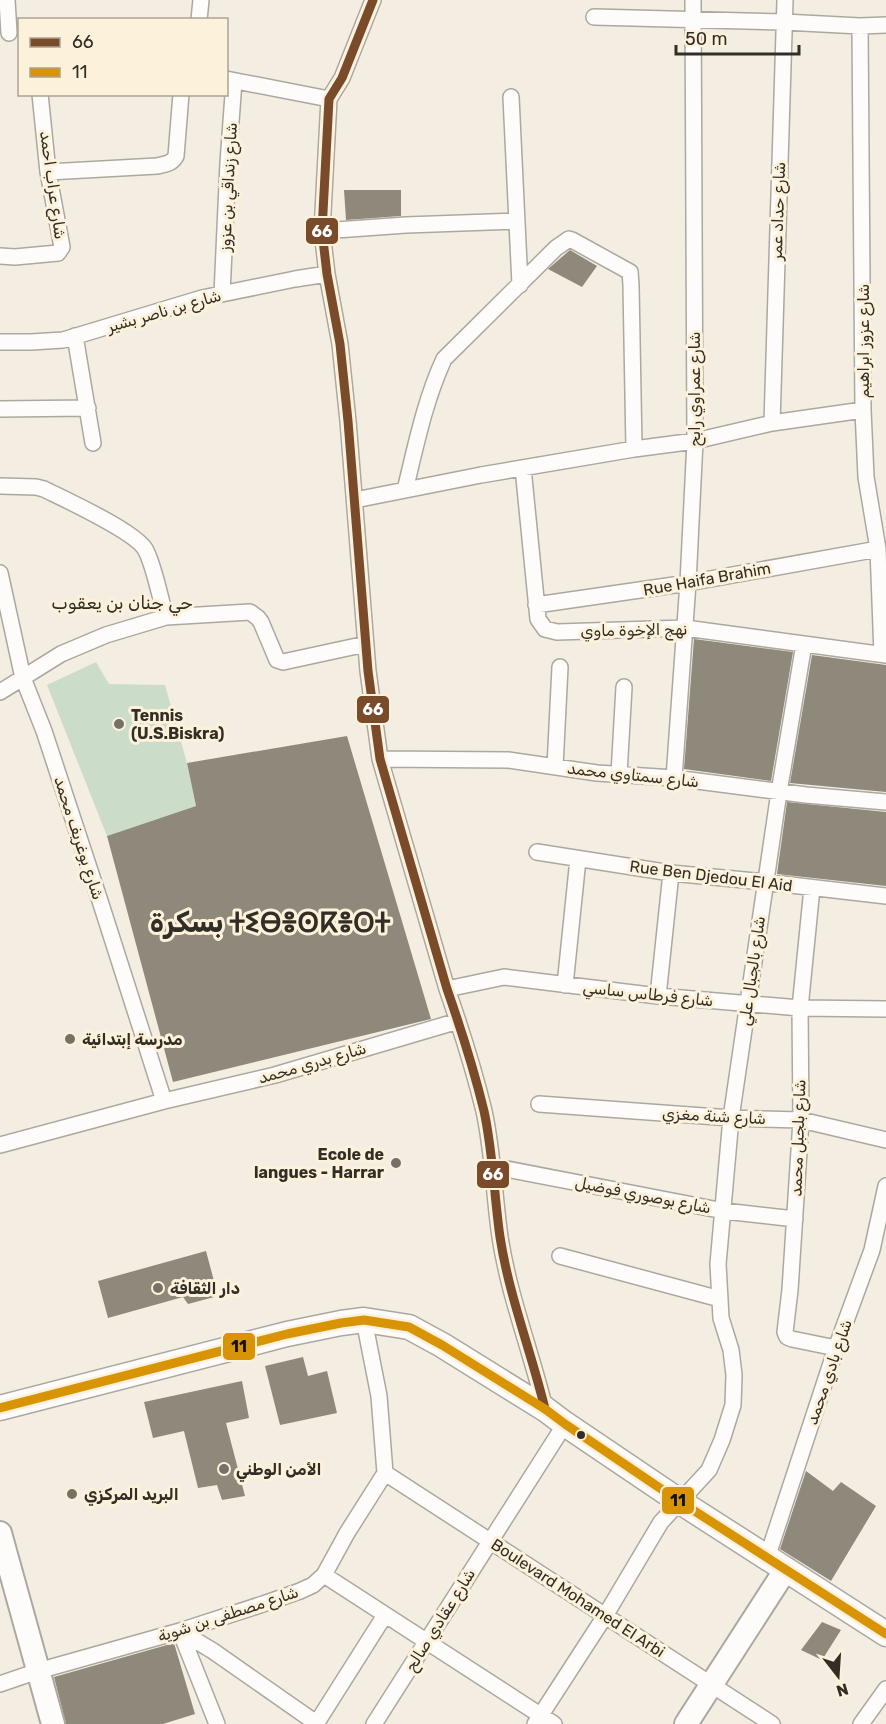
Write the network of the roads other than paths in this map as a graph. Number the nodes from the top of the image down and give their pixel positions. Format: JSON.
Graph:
{"nodes":[{"id":1,"x":7,"y":0,"type":"edge"},
{"id":2,"x":201,"y":0,"type":"edge"},
{"id":3,"x":373,"y":0,"type":"edge"},
{"id":4,"x":693,"y":0,"type":"edge"},
{"id":5,"x":785,"y":0,"type":"edge"},
{"id":6,"x":594,"y":17,"type":"dead end"},
{"id":7,"x":199,"y":18,"type":"edge"},
{"id":8,"x":693,"y":20,"type":"junction"},
{"id":9,"x":784,"y":22,"type":"junction"},
{"id":10,"x":886,"y":25,"type":"edge"},
{"id":11,"x":860,"y":26,"type":"junction"},
{"id":12,"x":9,"y":34,"type":"edge"},
{"id":13,"x":230,"y":80,"type":"edge"},
{"id":14,"x":40,"y":96,"type":"edge"},
{"id":15,"x":181,"y":96,"type":"edge"},
{"id":16,"x":511,"y":97,"type":"dead end"},
{"id":17,"x":329,"y":99,"type":"junction"},
{"id":18,"x":48,"y":172,"type":"junction"},
{"id":19,"x":517,"y":221,"type":"junction"},
{"id":20,"x":322,"y":231,"type":"junction"},
{"id":21,"x":0,"y":256,"type":"edge"},
{"id":22,"x":327,"y":274,"type":"junction"},
{"id":23,"x":520,"y":285,"type":"junction"},
{"id":24,"x":222,"y":294,"type":"junction"},
{"id":25,"x":75,"y":336,"type":"junction"},
{"id":26,"x":0,"y":342,"type":"edge"},
{"id":27,"x":88,"y":408,"type":"junction"},
{"id":28,"x":0,"y":409,"type":"edge"},
{"id":29,"x":863,"y":410,"type":"junction"},
{"id":30,"x":772,"y":423,"type":"junction"},
{"id":31,"x":695,"y":441,"type":"junction"},
{"id":32,"x":93,"y":442,"type":"dead end"},
{"id":33,"x":634,"y":449,"type":"junction"},
{"id":34,"x":523,"y":468,"type":"junction"},
{"id":35,"x":0,"y":486,"type":"edge"},
{"id":36,"x":405,"y":490,"type":"junction"},
{"id":37,"x":355,"y":500,"type":"junction"},
{"id":38,"x":878,"y":549,"type":"junction"},
{"id":39,"x":0,"y":573,"type":"edge"},
{"id":40,"x":688,"y":583,"type":"junction"},
{"id":41,"x":536,"y":605,"type":"junction"},
{"id":42,"x":166,"y":617,"type":"junction"},
{"id":43,"x":685,"y":628,"type":"junction"},
{"id":44,"x":366,"y":644,"type":"junction"},
{"id":45,"x":804,"y":644,"type":"junction"},
{"id":46,"x":884,"y":654,"type":"edge"},
{"id":47,"x":560,"y":667,"type":"dead end"},
{"id":48,"x":23,"y":678,"type":"junction"},
{"id":49,"x":624,"y":687,"type":"dead end"},
{"id":50,"x":0,"y":692,"type":"edge"},
{"id":51,"x":380,"y":759,"type":"junction"},
{"id":52,"x":555,"y":766,"type":"junction"},
{"id":53,"x":619,"y":774,"type":"junction"},
{"id":54,"x":674,"y":778,"type":"junction"},
{"id":55,"x":778,"y":792,"type":"junction"},
{"id":56,"x":886,"y":802,"type":"edge"},
{"id":57,"x":537,"y":852,"type":"dead end"},
{"id":58,"x":578,"y":859,"type":"junction"},
{"id":59,"x":671,"y":873,"type":"junction"},
{"id":60,"x":765,"y":882,"type":"junction"},
{"id":61,"x":812,"y":888,"type":"junction"},
{"id":62,"x":886,"y":896,"type":"edge"},
{"id":63,"x":565,"y":985,"type":"junction"},
{"id":64,"x":447,"y":989,"type":"junction"},
{"id":65,"x":658,"y":996,"type":"junction"},
{"id":66,"x":747,"y":1003,"type":"junction"},
{"id":67,"x":800,"y":1008,"type":"junction"},
{"id":68,"x":886,"y":1009,"type":"edge"},
{"id":69,"x":458,"y":1021,"type":"junction"},
{"id":70,"x":164,"y":1101,"type":"junction"},
{"id":71,"x":539,"y":1104,"type":"dead end"},
{"id":72,"x":731,"y":1118,"type":"junction"},
{"id":73,"x":801,"y":1120,"type":"junction"},
{"id":74,"x":886,"y":1140,"type":"edge"},
{"id":75,"x":0,"y":1145,"type":"edge"},
{"id":76,"x":492,"y":1166,"type":"junction"},
{"id":77,"x":886,"y":1186,"type":"edge"},
{"id":78,"x":724,"y":1211,"type":"junction"},
{"id":79,"x":795,"y":1219,"type":"junction"},
{"id":80,"x":560,"y":1256,"type":"dead end"},
{"id":81,"x":720,"y":1299,"type":"junction"},
{"id":82,"x":364,"y":1320,"type":"junction"},
{"id":83,"x":836,"y":1348,"type":"junction"},
{"id":84,"x":0,"y":1408,"type":"edge"},
{"id":85,"x":545,"y":1409,"type":"junction"},
{"id":86,"x":565,"y":1424,"type":"junction"},
{"id":87,"x":385,"y":1473,"type":"junction"},
{"id":88,"x":679,"y":1501,"type":"junction"},
{"id":89,"x":0,"y":1533,"type":"edge"},
{"id":90,"x":490,"y":1541,"type":"junction"},
{"id":91,"x":776,"y":1564,"type":"junction"},
{"id":92,"x":324,"y":1575,"type":"junction"},
{"id":93,"x":385,"y":1615,"type":"junction"},
{"id":94,"x":605,"y":1616,"type":"junction"},
{"id":95,"x":180,"y":1631,"type":"junction"},
{"id":96,"x":886,"y":1634,"type":"edge"},
{"id":97,"x":426,"y":1641,"type":"junction"},
{"id":98,"x":38,"y":1671,"type":"junction"},
{"id":99,"x":0,"y":1684,"type":"edge"},
{"id":100,"x":711,"y":1685,"type":"junction"},
{"id":101,"x":886,"y":1689,"type":"edge"},
{"id":102,"x":543,"y":1721,"type":"edge"},
{"id":103,"x":212,"y":1723,"type":"edge"},
{"id":104,"x":316,"y":1723,"type":"edge"},
{"id":105,"x":53,"y":1724,"type":"edge"},
{"id":106,"x":374,"y":1724,"type":"edge"},
{"id":107,"x":686,"y":1724,"type":"edge"},
{"id":108,"x":772,"y":1724,"type":"edge"},
{"id":109,"x":861,"y":1724,"type":"edge"}],
"edges":[{"from":1,"to":12,"type":"street"},
{"from":2,"to":7,"type":"street"},
{"from":3,"to":17,"type":"street"},
{"from":4,"to":8,"type":"street","name":"شارع عمراوي رابح"},
{"from":5,"to":9,"type":"street","name":"شارع حداد عمر"},
{"from":6,"to":8,"type":"street"},
{"from":8,"to":9,"type":"street"},
{"from":8,"to":31,"type":"street","name":"شارع عمراوي رابح"},
{"from":9,"to":11,"type":"street"},
{"from":9,"to":30,"type":"street","name":"شارع حداد عمر"},
{"from":10,"to":11,"type":"street"},
{"from":11,"to":29,"type":"street","name":"شارع عزوز ابراهيم"},
{"from":13,"to":17,"type":"street"},
{"from":13,"to":24,"type":"street","name":"شارع زنداقي بن عزوز"},
{"from":14,"to":18,"type":"street","name":"شارع عراب احمد"},
{"from":15,"to":18,"type":"street"},
{"from":16,"to":19,"type":"street"},
{"from":17,"to":20,"type":"street"},
{"from":18,"to":21,"type":"street","name":"شارع عراب احمد"},
{"from":19,"to":20,"type":"street"},
{"from":19,"to":23,"type":"street"},
{"from":20,"to":22,"type":"street"},
{"from":22,"to":24,"type":"street","name":"شارع بن ناصر بشير"},
{"from":22,"to":37,"type":"street"},
{"from":23,"to":33,"type":"street"},
{"from":23,"to":36,"type":"street"},
{"from":24,"to":25,"type":"street","name":"شارع بن ناصر بشير"},
{"from":25,"to":26,"type":"street","name":"شارع بن ناصر بشير"},
{"from":25,"to":27,"type":"street"},
{"from":27,"to":28,"type":"street"},
{"from":27,"to":32,"type":"street"},
{"from":29,"to":30,"type":"street"},
{"from":29,"to":38,"type":"street","name":"شارع عزوز ابراهيم"},
{"from":30,"to":31,"type":"street"},
{"from":31,"to":33,"type":"street"},
{"from":31,"to":40,"type":"street","name":"شارع عمراوي رابح"},
{"from":33,"to":34,"type":"street"},
{"from":34,"to":36,"type":"street"},
{"from":34,"to":41,"type":"street","name":"نهج الإخوة ماوي"},
{"from":35,"to":42,"type":"street"},
{"from":36,"to":37,"type":"street"},
{"from":37,"to":44,"type":"street"},
{"from":38,"to":40,"type":"street","name":"Rue Haifa Brahim"},
{"from":38,"to":46,"type":"street","name":"شارع عزوز ابراهيم"},
{"from":39,"to":48,"type":"street","name":"شارع بوغريف محمد"},
{"from":40,"to":41,"type":"street","name":"Rue Haifa Brahim"},
{"from":40,"to":43,"type":"street","name":"شارع عمراوي رابح"},
{"from":41,"to":43,"type":"street","name":"نهج الإخوة ماوي"},
{"from":42,"to":44,"type":"street"},
{"from":42,"to":48,"type":"street"},
{"from":43,"to":45,"type":"street","name":"نهج الإخوة ماوي"},
{"from":43,"to":54,"type":"street","name":"شارع عمراوي رابح"},
{"from":44,"to":51,"type":"street"},
{"from":45,"to":46,"type":"street","name":"نهج الإخوة ماوي"},
{"from":45,"to":55,"type":"street","name":"شارع بالجبال علي"},
{"from":47,"to":52,"type":"street"},
{"from":48,"to":50,"type":"street"},
{"from":48,"to":70,"type":"street","name":"شارع بوغريف محمد"},
{"from":49,"to":53,"type":"street"},
{"from":51,"to":52,"type":"street","name":"شارع سمتاوي محمد"},
{"from":51,"to":64,"type":"street"},
{"from":52,"to":53,"type":"street","name":"شارع سمتاوي محمد"},
{"from":53,"to":54,"type":"street","name":"شارع سمتاوي محمد"},
{"from":54,"to":55,"type":"street","name":"شارع سمتاوي محمد"},
{"from":55,"to":56,"type":"street","name":"شارع سمتاوي محمد"},
{"from":55,"to":60,"type":"street","name":"شارع بالجبال علي"},
{"from":57,"to":58,"type":"street","name":"Rue Ben Djedou El Aid"},
{"from":58,"to":59,"type":"street","name":"Rue Ben Djedou El Aid"},
{"from":58,"to":63,"type":"street"},
{"from":59,"to":60,"type":"street","name":"Rue Ben Djedou El Aid"},
{"from":59,"to":65,"type":"street"},
{"from":60,"to":61,"type":"street","name":"Rue Ben Djedou El Aid"},
{"from":60,"to":66,"type":"street","name":"شارع بالجبال علي"},
{"from":61,"to":62,"type":"street","name":"Rue Ben Djedou El Aid"},
{"from":61,"to":67,"type":"street","name":"شارع بلجبل محمد"},
{"from":63,"to":64,"type":"street","name":"شارع فرطاس ساسي"},
{"from":63,"to":65,"type":"street","name":"شارع فرطاس ساسي"},
{"from":64,"to":69,"type":"street"},
{"from":65,"to":66,"type":"street","name":"شارع فرطاس ساسي"},
{"from":66,"to":67,"type":"street","name":"شارع فرطاس ساسي"},
{"from":66,"to":72,"type":"street","name":"شارع بالجبال علي"},
{"from":67,"to":68,"type":"street","name":"شارع فرطاس ساسي"},
{"from":67,"to":73,"type":"street","name":"شارع بلجبل محمد"},
{"from":69,"to":70,"type":"street","name":"شارع بدري محمد"},
{"from":69,"to":76,"type":"street"},
{"from":70,"to":75,"type":"street","name":"شارع بدري محمد"},
{"from":71,"to":72,"type":"street","name":"شارع شنة مغزي"},
{"from":72,"to":73,"type":"street","name":"شارع شنة مغزي"},
{"from":72,"to":78,"type":"street","name":"شارع بالجبال علي"},
{"from":73,"to":74,"type":"street","name":"شارع شنة مغزي"},
{"from":73,"to":79,"type":"street","name":"شارع بلجبل محمد"},
{"from":76,"to":78,"type":"street","name":"شارع بوصوري فوضيل"},
{"from":76,"to":85,"type":"street"},
{"from":77,"to":83,"type":"street","name":"شارع بادي محمد"},
{"from":78,"to":79,"type":"street","name":"شارع بوصوري فوضيل"},
{"from":78,"to":81,"type":"street","name":"شارع بالجبال علي"},
{"from":79,"to":83,"type":"street","name":"شارع بلجبل محمد"},
{"from":80,"to":81,"type":"street"},
{"from":81,"to":88,"type":"street","name":"شارع بالجبال علي"},
{"from":82,"to":84,"type":"main road"},
{"from":82,"to":85,"type":"main road"},
{"from":82,"to":87,"type":"street"},
{"from":83,"to":91,"type":"street","name":"شارع بادي محمد"},
{"from":85,"to":86,"type":"main road"},
{"from":86,"to":88,"type":"main road"},
{"from":86,"to":90,"type":"street","name":"شارع عقادي صالح"},
{"from":87,"to":90,"type":"street","name":"Boulevard Mohamed El Arbi"},
{"from":87,"to":92,"type":"street","name":"شارع مصطفى بن شوية"},
{"from":88,"to":91,"type":"main road"},
{"from":88,"to":94,"type":"street","name":"شارع بالجبال علي"},
{"from":89,"to":98,"type":"main road"},
{"from":90,"to":94,"type":"street","name":"Boulevard Mohamed El Arbi"},
{"from":90,"to":97,"type":"street","name":"شارع عقادي صالح"},
{"from":91,"to":96,"type":"main road"},
{"from":91,"to":100,"type":"main road"},
{"from":92,"to":93,"type":"street"},
{"from":92,"to":95,"type":"street","name":"شارع مصطفى بن شوية"},
{"from":93,"to":97,"type":"street"},
{"from":93,"to":104,"type":"street"},
{"from":94,"to":100,"type":"street","name":"Boulevard Mohamed El Arbi"},
{"from":94,"to":102,"type":"street","name":"شارع بالجبال علي"},
{"from":95,"to":98,"type":"street","name":"شارع مصطفى بن شوية"},
{"from":95,"to":103,"type":"street"},
{"from":95,"to":104,"type":"street"},
{"from":97,"to":102,"type":"street"},
{"from":97,"to":106,"type":"street","name":"شارع عقادي صالح"},
{"from":98,"to":99,"type":"street","name":"شارع مصطفى بن شوية"},
{"from":98,"to":105,"type":"main road"},
{"from":100,"to":107,"type":"main road"},
{"from":100,"to":108,"type":"street","name":"Boulevard Mohamed El Arbi"},
{"from":101,"to":109,"type":"street"}]}
